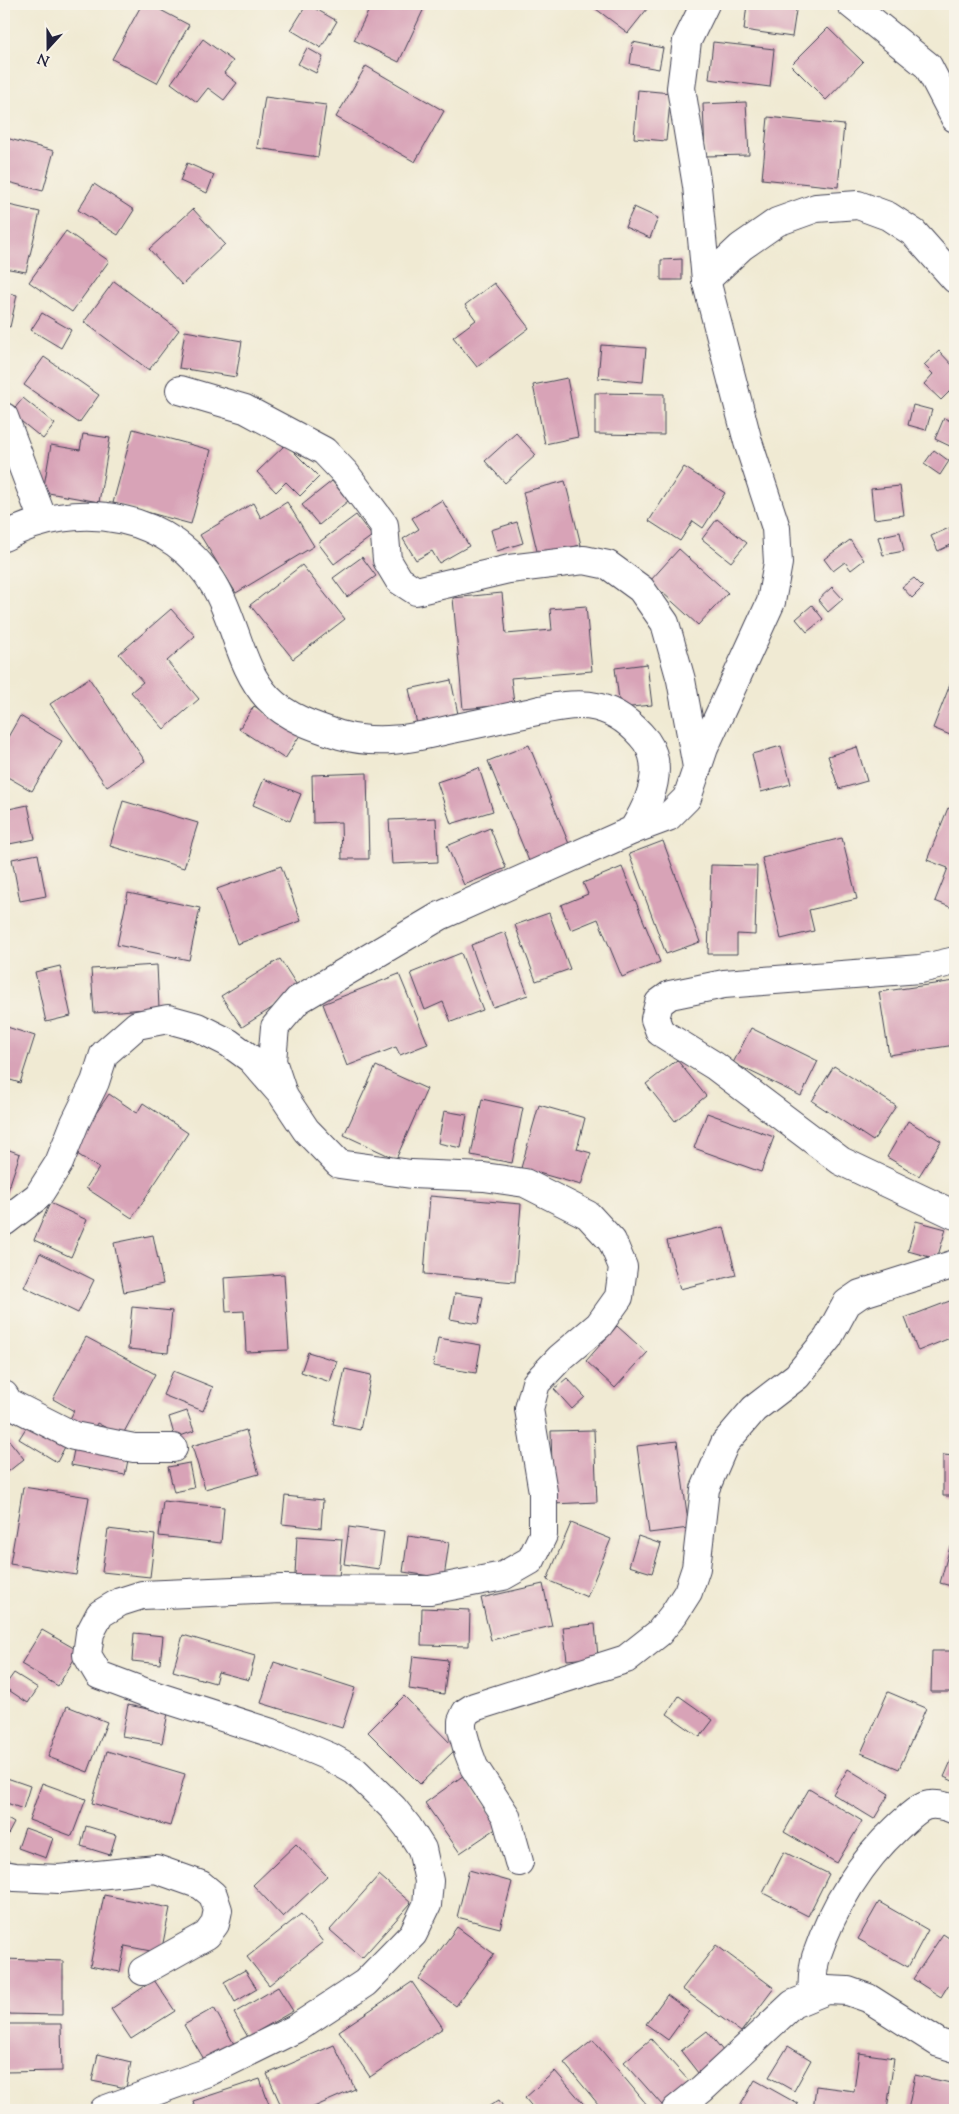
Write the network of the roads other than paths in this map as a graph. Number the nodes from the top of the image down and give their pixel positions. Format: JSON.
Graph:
{"nodes":[{"id":1,"x":705,"y":4,"type":"edge"},
{"id":2,"x":851,"y":4,"type":"edge"},
{"id":3,"x":955,"y":118,"type":"edge"},
{"id":4,"x":955,"y":279,"type":"edge"},
{"id":5,"x":706,"y":280,"type":"junction"},
{"id":6,"x":180,"y":390,"type":"dead end"},
{"id":7,"x":4,"y":417,"type":"edge"},
{"id":8,"x":43,"y":520,"type":"junction"},
{"id":9,"x":4,"y":537,"type":"edge"},
{"id":10,"x":698,"y":767,"type":"junction"},
{"id":11,"x":633,"y":830,"type":"junction"},
{"id":12,"x":955,"y":962,"type":"edge"},
{"id":13,"x":284,"y":1097,"type":"junction"},
{"id":14,"x":955,"y":1215,"type":"edge"},
{"id":15,"x":4,"y":1222,"type":"edge"},
{"id":16,"x":955,"y":1264,"type":"edge"},
{"id":17,"x":4,"y":1395,"type":"edge"},
{"id":18,"x":173,"y":1448,"type":"dead end"},
{"id":19,"x":955,"y":1810,"type":"edge"},
{"id":20,"x":519,"y":1862,"type":"dead end"},
{"id":21,"x":4,"y":1875,"type":"edge"},
{"id":22,"x":143,"y":1971,"type":"dead end"},
{"id":23,"x":812,"y":1995,"type":"junction"},
{"id":24,"x":955,"y":2048,"type":"edge"},
{"id":25,"x":104,"y":2110,"type":"edge"},
{"id":26,"x":676,"y":2110,"type":"edge"}],
"edges":[{"from":1,"to":5,"type":"street"},
{"from":2,"to":3,"type":"street"},
{"from":4,"to":5,"type":"street"},
{"from":5,"to":10,"type":"street"},
{"from":6,"to":10,"type":"street"},
{"from":7,"to":8,"type":"street"},
{"from":8,"to":9,"type":"street"},
{"from":8,"to":11,"type":"street"},
{"from":10,"to":11,"type":"street"},
{"from":11,"to":13,"type":"street"},
{"from":12,"to":14,"type":"street"},
{"from":13,"to":15,"type":"street"},
{"from":13,"to":25,"type":"street"},
{"from":16,"to":20,"type":"street"},
{"from":17,"to":18,"type":"street"},
{"from":19,"to":23,"type":"street"},
{"from":21,"to":22,"type":"street"},
{"from":23,"to":24,"type":"street"},
{"from":23,"to":26,"type":"street"}]}
